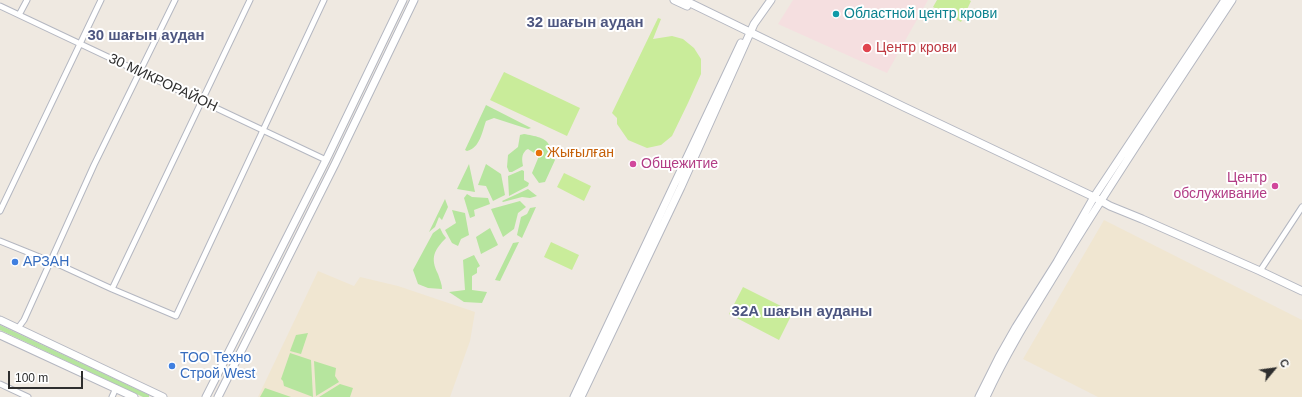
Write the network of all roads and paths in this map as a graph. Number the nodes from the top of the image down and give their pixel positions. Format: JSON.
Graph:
{"nodes":[{"id":1,"x":26,"y":0,"type":"edge"},
{"id":2,"x":101,"y":0,"type":"edge"},
{"id":3,"x":175,"y":0,"type":"edge"},
{"id":4,"x":250,"y":0,"type":"edge"},
{"id":5,"x":324,"y":0,"type":"edge"},
{"id":6,"x":403,"y":0,"type":"edge"},
{"id":7,"x":414,"y":0,"type":"edge"},
{"id":8,"x":674,"y":0,"type":"edge"},
{"id":9,"x":684,"y":0,"type":"edge"},
{"id":10,"x":771,"y":0,"type":"edge"},
{"id":11,"x":1225,"y":0,"type":"edge"},
{"id":12,"x":1232,"y":0,"type":"edge"},
{"id":13,"x":0,"y":6,"type":"edge"},
{"id":14,"x":19,"y":15,"type":"junction"},
{"id":15,"x":749,"y":33,"type":"junction"},
{"id":16,"x":80,"y":44,"type":"junction"},
{"id":17,"x":140,"y":72,"type":"junction"},
{"id":18,"x":202,"y":102,"type":"junction"},
{"id":19,"x":263,"y":129,"type":"junction"},
{"id":20,"x":326,"y":160,"type":"junction"},
{"id":21,"x":1096,"y":201,"type":"junction"},
{"id":22,"x":1302,"y":207,"type":"edge"},
{"id":23,"x":0,"y":211,"type":"edge"},
{"id":24,"x":0,"y":240,"type":"edge"},
{"id":25,"x":51,"y":262,"type":"junction"},
{"id":26,"x":1260,"y":271,"type":"junction"},
{"id":27,"x":112,"y":289,"type":"junction"},
{"id":28,"x":1302,"y":292,"type":"edge"},
{"id":29,"x":0,"y":320,"type":"edge"},
{"id":30,"x":18,"y":328,"type":"junction"},
{"id":31,"x":0,"y":335,"type":"edge"},
{"id":32,"x":0,"y":384,"type":"edge"},
{"id":33,"x":116,"y":388,"type":"junction"},
{"id":34,"x":155,"y":395,"type":"edge"},
{"id":35,"x":28,"y":397,"type":"edge"},
{"id":36,"x":112,"y":397,"type":"edge"},
{"id":37,"x":134,"y":397,"type":"edge"},
{"id":38,"x":163,"y":397,"type":"edge"},
{"id":39,"x":206,"y":397,"type":"edge"},
{"id":40,"x":218,"y":397,"type":"edge"},
{"id":41,"x":574,"y":397,"type":"edge"},
{"id":42,"x":580,"y":397,"type":"edge"},
{"id":43,"x":979,"y":397,"type":"edge"},
{"id":44,"x":986,"y":397,"type":"edge"}],
"edges":[{"from":1,"to":14,"type":"street"},
{"from":2,"to":16,"type":"street"},
{"from":3,"to":17,"type":"street"},
{"from":4,"to":18,"type":"street"},
{"from":5,"to":19,"type":"street"},
{"from":6,"to":20,"type":"main road"},
{"from":7,"to":40,"type":"main road"},
{"from":8,"to":15,"type":"main road"},
{"from":9,"to":15,"type":"main road"},
{"from":10,"to":15,"type":"main road"},
{"from":11,"to":21,"type":"main road"},
{"from":12,"to":21,"type":"main road"},
{"from":13,"to":14,"type":"street","name":"30 МИКРОРАЙОН"},
{"from":14,"to":16,"type":"street","name":"30 МИКРОРАЙОН"},
{"from":15,"to":21,"type":"main road"},
{"from":15,"to":41,"type":"main road"},
{"from":15,"to":42,"type":"main road"},
{"from":16,"to":17,"type":"street","name":"30 МИКРОРАЙОН"},
{"from":16,"to":23,"type":"street"},
{"from":17,"to":18,"type":"street","name":"30 МИКРОРАЙОН"},
{"from":17,"to":25,"type":"street"},
{"from":18,"to":19,"type":"street","name":"30 МИКРОРАЙОН"},
{"from":18,"to":27,"type":"street"},
{"from":19,"to":20,"type":"street","name":"30 МИКРОРАЙОН"},
{"from":19,"to":27,"type":"street"},
{"from":20,"to":39,"type":"main road"},
{"from":21,"to":26,"type":"main road"},
{"from":21,"to":43,"type":"main road"},
{"from":21,"to":44,"type":"main road"},
{"from":22,"to":26,"type":"street"},
{"from":24,"to":25,"type":"street"},
{"from":25,"to":27,"type":"street"},
{"from":25,"to":30,"type":"street"},
{"from":26,"to":28,"type":"main road"},
{"from":29,"to":30,"type":"main road"},
{"from":30,"to":34,"type":"main road"},
{"from":31,"to":33,"type":"main road"},
{"from":32,"to":35,"type":"street"},
{"from":33,"to":36,"type":"street"},
{"from":33,"to":37,"type":"main road"},
{"from":34,"to":38,"type":"main road"}]}
